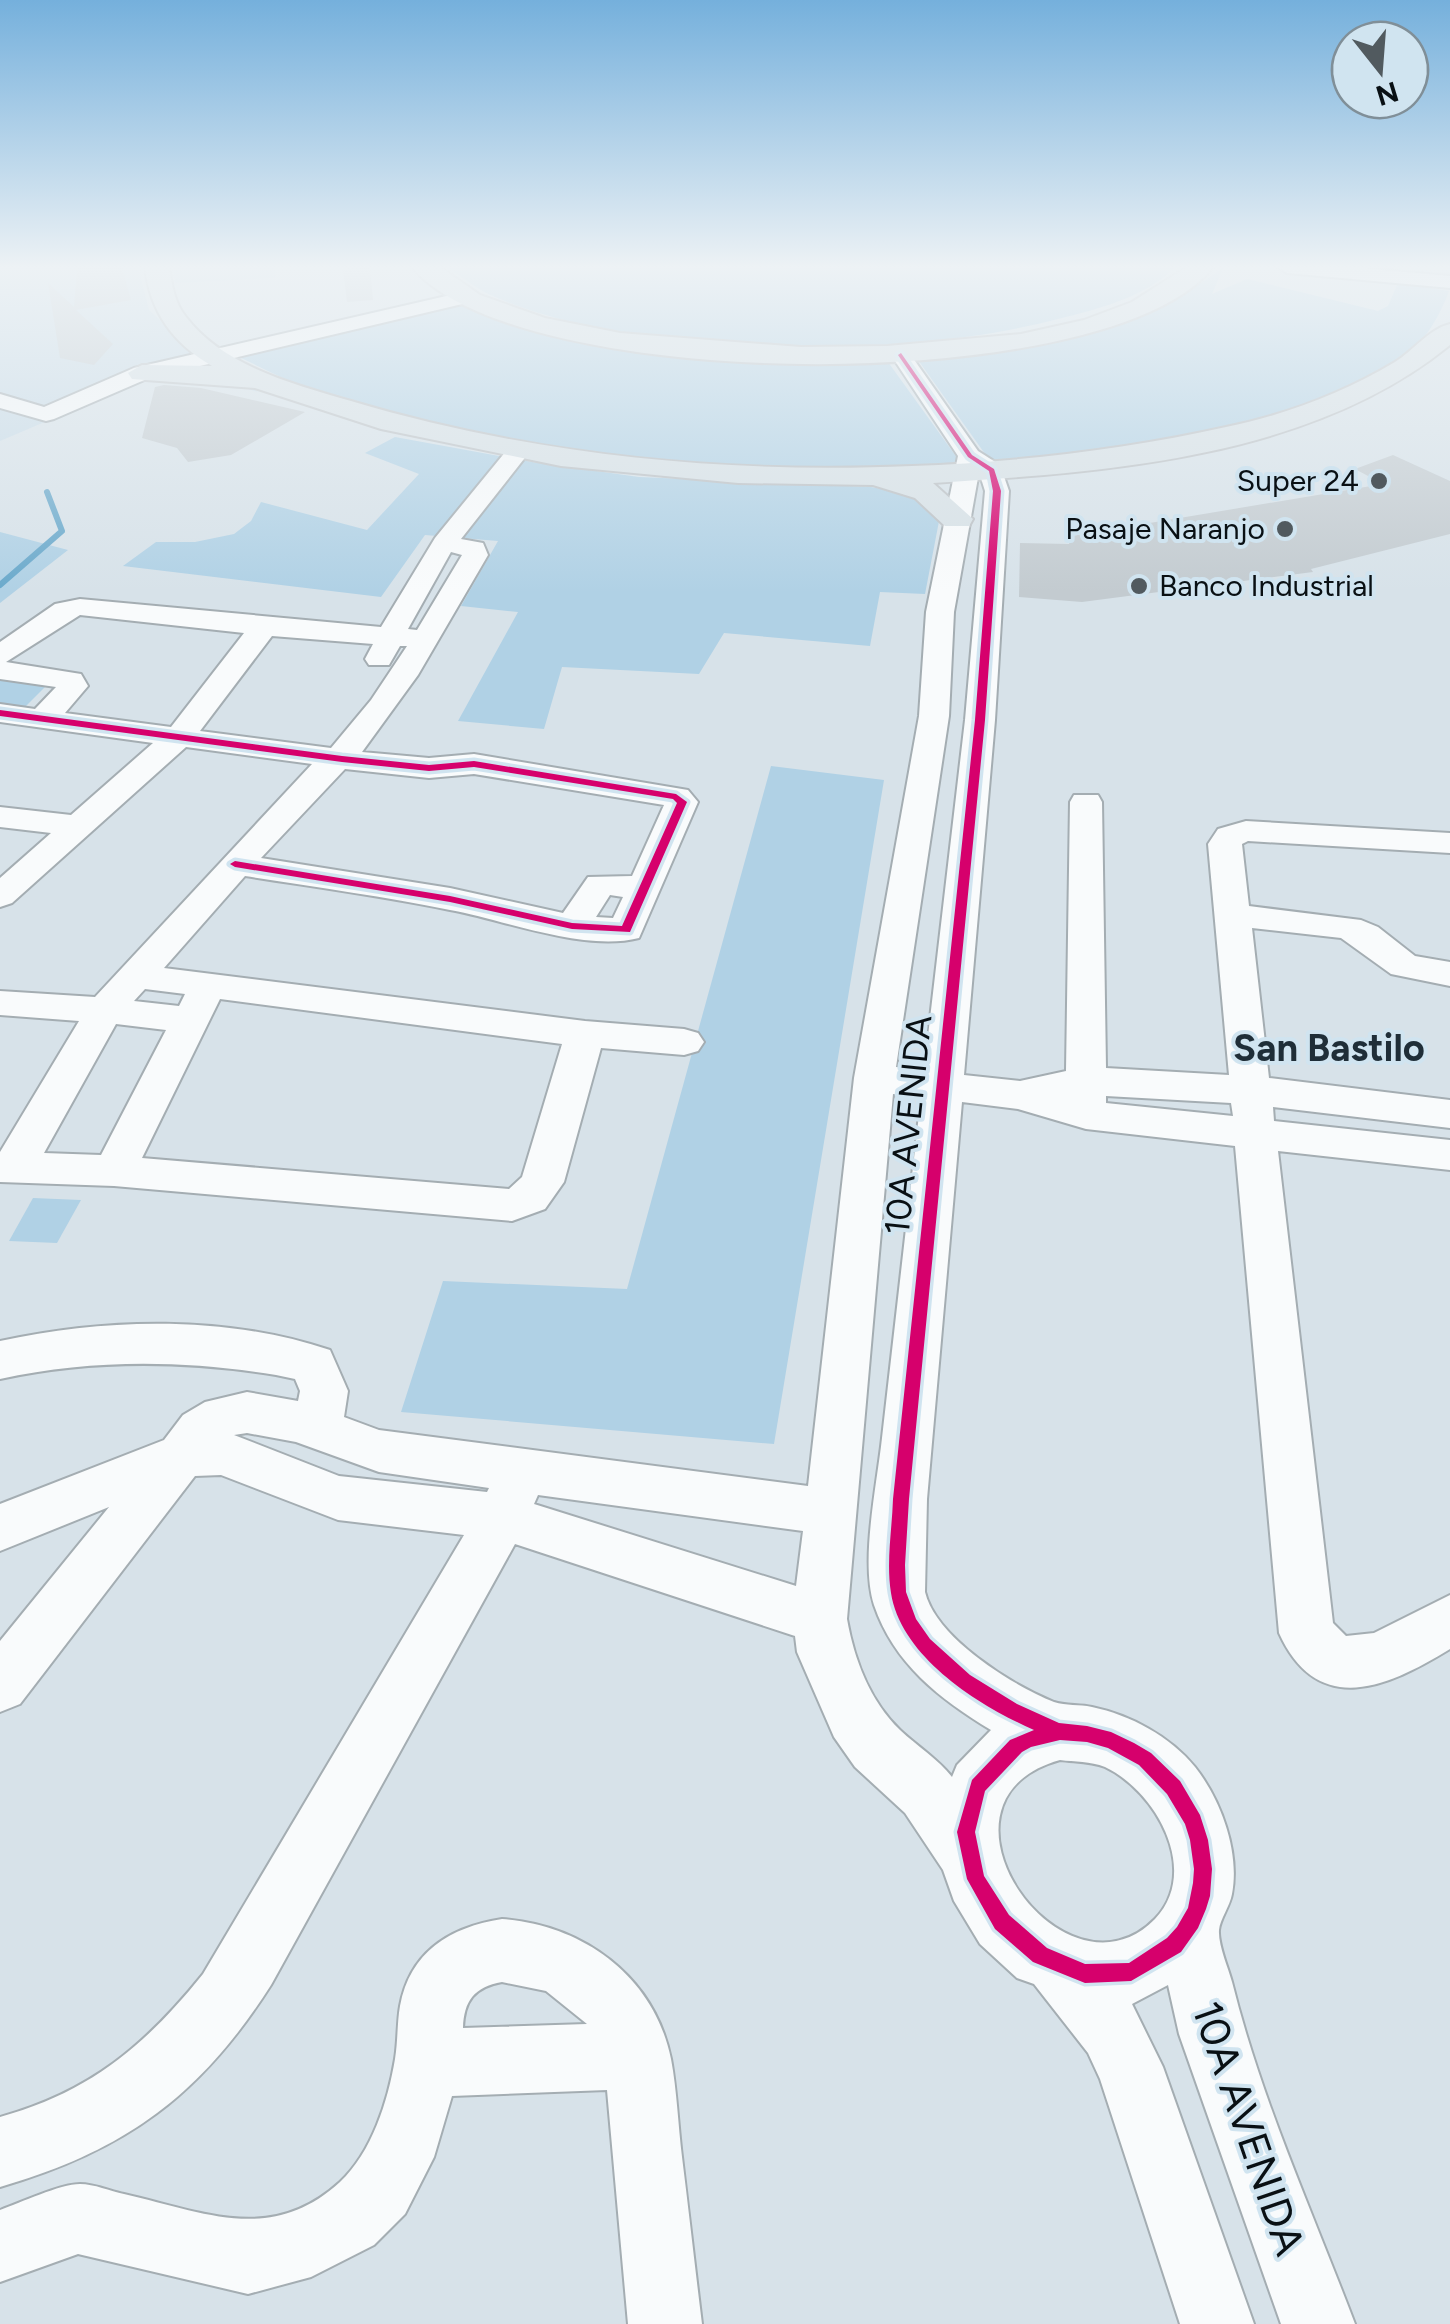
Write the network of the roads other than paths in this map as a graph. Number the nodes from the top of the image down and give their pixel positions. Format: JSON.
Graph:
{"nodes":[{"id":1,"x":136,"y":375,"type":"edge"},
{"id":2,"x":221,"y":375,"type":"edge"},
{"id":3,"x":256,"y":375,"type":"edge"},
{"id":4,"x":915,"y":375,"type":"edge"},
{"id":5,"x":1394,"y":375,"type":"edge"},
{"id":6,"x":292,"y":392,"type":"junction"},
{"id":7,"x":0,"y":400,"type":"edge"},
{"id":8,"x":519,"y":450,"type":"junction"},
{"id":9,"x":975,"y":466,"type":"junction"},
{"id":10,"x":1036,"y":466,"type":"junction"},
{"id":11,"x":847,"y":474,"type":"junction"},
{"id":12,"x":976,"y":516,"type":"junction"},
{"id":13,"x":444,"y":543,"type":"junction"},
{"id":14,"x":264,"y":627,"type":"junction"},
{"id":15,"x":395,"y":628,"type":"junction"},
{"id":16,"x":431,"y":630,"type":"junction"},
{"id":17,"x":0,"y":654,"type":"edge"},
{"id":18,"x":0,"y":670,"type":"edge"},
{"id":19,"x":0,"y":713,"type":"edge"},
{"id":20,"x":45,"y":716,"type":"junction"},
{"id":21,"x":934,"y":716,"type":"junction"},
{"id":22,"x":980,"y":720,"type":"junction"},
{"id":23,"x":181,"y":735,"type":"junction"},
{"id":24,"x":328,"y":764,"type":"junction"},
{"id":25,"x":1086,"y":802,"type":"dead end"},
{"id":26,"x":0,"y":817,"type":"edge"},
{"id":27,"x":76,"y":826,"type":"junction"},
{"id":28,"x":1450,"y":843,"type":"edge"},
{"id":29,"x":235,"y":864,"type":"junction"},
{"id":30,"x":0,"y":896,"type":"edge"},
{"id":31,"x":1232,"y":915,"type":"junction"},
{"id":32,"x":1450,"y":974,"type":"edge"},
{"id":33,"x":136,"y":976,"type":"junction"},
{"id":34,"x":0,"y":1003,"type":"edge"},
{"id":35,"x":198,"y":1004,"type":"junction"},
{"id":36,"x":106,"y":1010,"type":"junction"},
{"id":37,"x":585,"y":1034,"type":"junction"},
{"id":38,"x":684,"y":1042,"type":"dead end"},
{"id":39,"x":874,"y":1078,"type":"junction"},
{"id":40,"x":942,"y":1086,"type":"junction"},
{"id":41,"x":1086,"y":1098,"type":"junction"},
{"id":42,"x":1253,"y":1111,"type":"junction"},
{"id":43,"x":1450,"y":1114,"type":"edge"},
{"id":44,"x":1450,"y":1155,"type":"edge"},
{"id":45,"x":8,"y":1166,"type":"edge"},
{"id":46,"x":114,"y":1171,"type":"junction"},
{"id":47,"x":0,"y":1360,"type":"edge"},
{"id":48,"x":318,"y":1426,"type":"junction"},
{"id":49,"x":182,"y":1455,"type":"junction"},
{"id":50,"x":418,"y":1458,"type":"junction"},
{"id":51,"x":512,"y":1496,"type":"junction"},
{"id":52,"x":399,"y":1505,"type":"junction"},
{"id":53,"x":830,"y":1512,"type":"junction"},
{"id":54,"x":0,"y":1528,"type":"edge"},
{"id":55,"x":820,"y":1618,"type":"junction"},
{"id":56,"x":1450,"y":1620,"type":"edge"},
{"id":57,"x":0,"y":1686,"type":"edge"},
{"id":58,"x":1059,"y":1732,"type":"junction"},
{"id":59,"x":967,"y":1852,"type":"junction"},
{"id":60,"x":1188,"y":1931,"type":"junction"},
{"id":61,"x":1058,"y":1966,"type":"junction"},
{"id":62,"x":637,"y":2056,"type":"junction"},
{"id":63,"x":428,"y":2063,"type":"junction"},
{"id":64,"x":0,"y":2152,"type":"edge"},
{"id":65,"x":0,"y":2246,"type":"edge"},
{"id":66,"x":666,"y":2324,"type":"edge"},
{"id":67,"x":1217,"y":2324,"type":"edge"},
{"id":68,"x":1318,"y":2324,"type":"edge"}],
"edges":[{"from":1,"to":7,"type":"street"},
{"from":2,"to":6,"type":"main road"},
{"from":3,"to":6,"type":"main road"},
{"from":4,"to":9,"type":"street","name":"10A AVENIDA"},
{"from":5,"to":10,"type":"main road"},
{"from":6,"to":8,"type":"main road"},
{"from":8,"to":11,"type":"main road"},
{"from":8,"to":13,"type":"street"},
{"from":9,"to":10,"type":"main road"},
{"from":9,"to":11,"type":"main road"},
{"from":9,"to":12,"type":"street","name":"10A AVENIDA"},
{"from":10,"to":12,"type":"main road"},
{"from":11,"to":12,"type":"main road"},
{"from":12,"to":21,"type":"street","name":"10A AVENIDA"},
{"from":12,"to":22,"type":"street","name":"10A AVENIDA"},
{"from":13,"to":15,"type":"street"},
{"from":13,"to":16,"type":"street"},
{"from":14,"to":15,"type":"street"},
{"from":14,"to":17,"type":"street"},
{"from":14,"to":23,"type":"street"},
{"from":15,"to":16,"type":"street"},
{"from":15,"to":24,"type":"street"},
{"from":16,"to":24,"type":"street"},
{"from":18,"to":20,"type":"street"},
{"from":19,"to":20,"type":"street"},
{"from":20,"to":23,"type":"street"},
{"from":21,"to":22,"type":"street"},
{"from":21,"to":39,"type":"street","name":"10A AVENIDA"},
{"from":22,"to":40,"type":"street","name":"10A AVENIDA"},
{"from":23,"to":24,"type":"street"},
{"from":23,"to":27,"type":"street"},
{"from":24,"to":29,"type":"street"},
{"from":24,"to":29,"type":"street"},
{"from":25,"to":41,"type":"street"},
{"from":26,"to":27,"type":"street"},
{"from":27,"to":30,"type":"street"},
{"from":28,"to":31,"type":"street"},
{"from":29,"to":33,"type":"street"},
{"from":31,"to":32,"type":"street"},
{"from":31,"to":42,"type":"street"},
{"from":33,"to":35,"type":"street"},
{"from":33,"to":36,"type":"street"},
{"from":34,"to":36,"type":"street"},
{"from":35,"to":36,"type":"street"},
{"from":35,"to":37,"type":"street"},
{"from":35,"to":46,"type":"street"},
{"from":36,"to":45,"type":"street"},
{"from":37,"to":38,"type":"street"},
{"from":37,"to":46,"type":"street"},
{"from":39,"to":40,"type":"street"},
{"from":39,"to":53,"type":"street","name":"10A AVENIDA"},
{"from":40,"to":41,"type":"street"},
{"from":40,"to":58,"type":"street","name":"10A AVENIDA"},
{"from":41,"to":42,"type":"street"},
{"from":42,"to":43,"type":"street"},
{"from":42,"to":44,"type":"street"},
{"from":42,"to":56,"type":"street"},
{"from":45,"to":46,"type":"street"},
{"from":47,"to":48,"type":"street"},
{"from":48,"to":49,"type":"street"},
{"from":48,"to":50,"type":"street"},
{"from":49,"to":52,"type":"street"},
{"from":49,"to":54,"type":"street"},
{"from":49,"to":57,"type":"street"},
{"from":50,"to":51,"type":"street"},
{"from":50,"to":52,"type":"street"},
{"from":51,"to":52,"type":"street"},
{"from":51,"to":53,"type":"street"},
{"from":51,"to":55,"type":"street"},
{"from":51,"to":64,"type":"street"},
{"from":53,"to":55,"type":"street","name":"10A AVENIDA"},
{"from":55,"to":59,"type":"street","name":"10A AVENIDA"},
{"from":58,"to":59,"type":"street"},
{"from":58,"to":60,"type":"street"},
{"from":59,"to":61,"type":"street"},
{"from":60,"to":61,"type":"street"},
{"from":60,"to":68,"type":"street","name":"10A AVENIDA"},
{"from":61,"to":67,"type":"street"},
{"from":62,"to":63,"type":"street"},
{"from":62,"to":63,"type":"street"},
{"from":62,"to":66,"type":"street"},
{"from":63,"to":65,"type":"street"}]}
